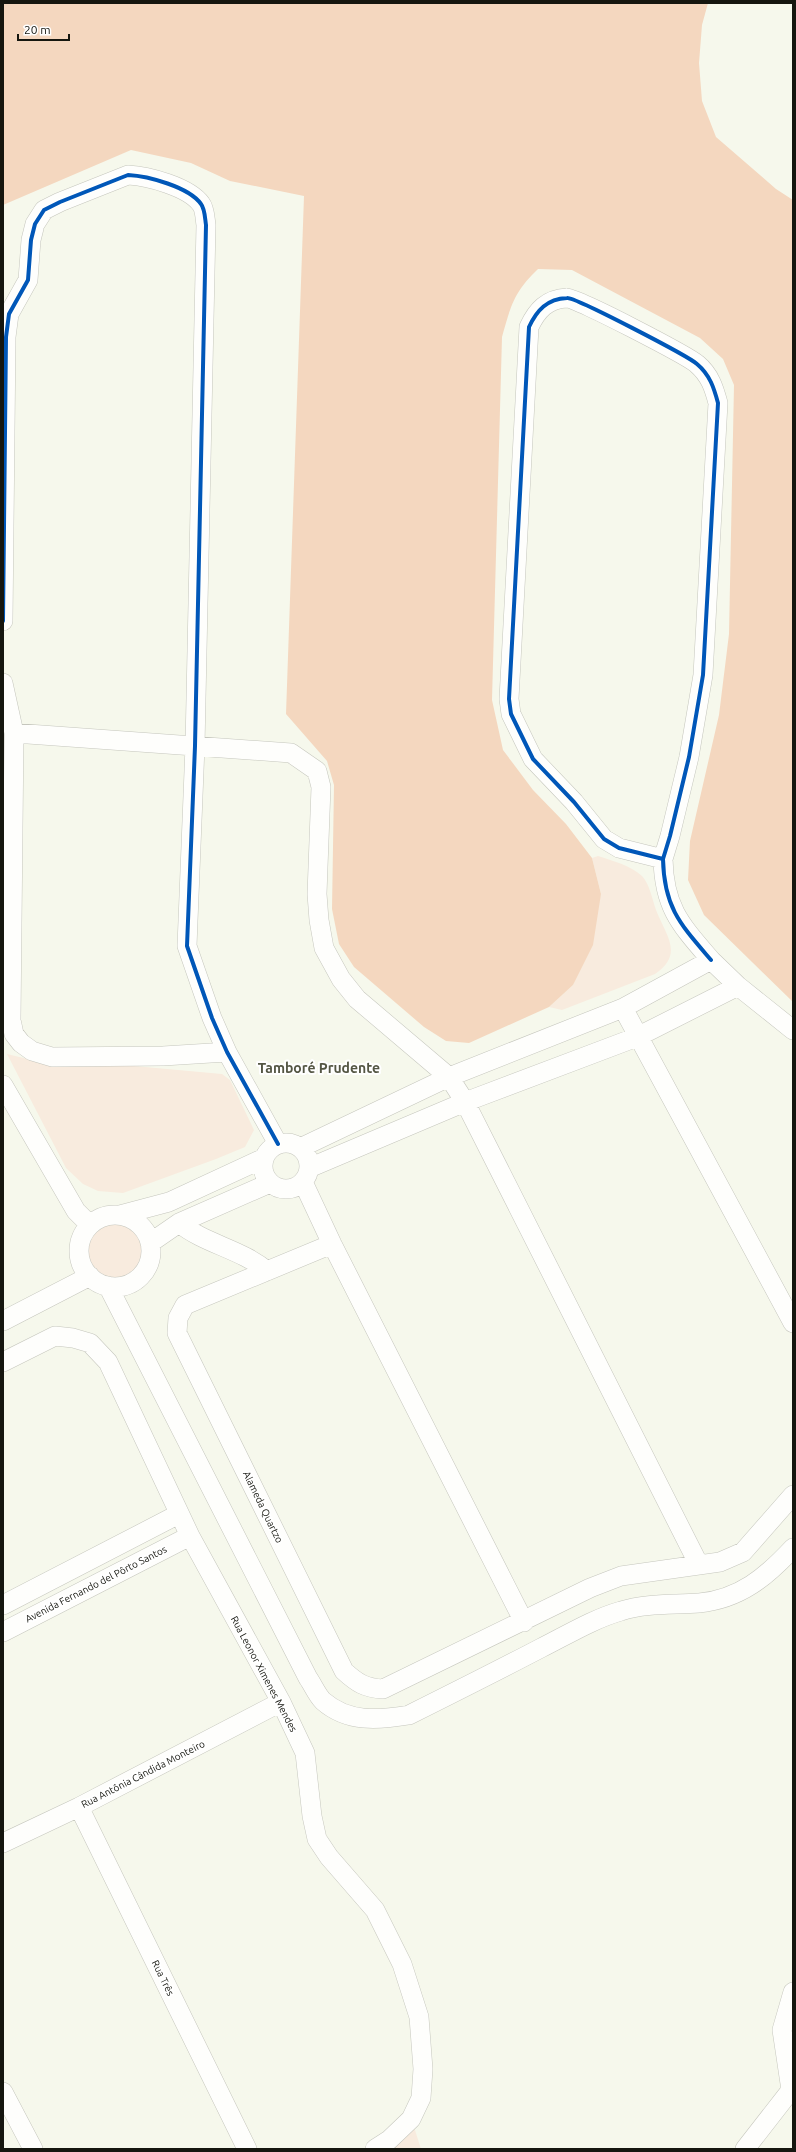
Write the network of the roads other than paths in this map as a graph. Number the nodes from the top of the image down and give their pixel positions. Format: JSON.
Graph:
{"nodes":[{"id":1,"x":3,"y":620,"type":"edge"},
{"id":2,"x":3,"y":683,"type":"edge"},
{"id":3,"x":14,"y":733,"type":"junction"},
{"id":4,"x":195,"y":746,"type":"junction"},
{"id":5,"x":663,"y":859,"type":"junction"},
{"id":6,"x":711,"y":960,"type":"junction"},
{"id":7,"x":738,"y":986,"type":"junction"},
{"id":8,"x":623,"y":1008,"type":"junction"},
{"id":9,"x":793,"y":1030,"type":"edge"},
{"id":10,"x":638,"y":1037,"type":"junction"},
{"id":11,"x":227,"y":1052,"type":"junction"},
{"id":12,"x":449,"y":1077,"type":"junction"},
{"id":13,"x":3,"y":1085,"type":"edge"},
{"id":14,"x":465,"y":1102,"type":"junction"},
{"id":15,"x":278,"y":1144,"type":"junction"},
{"id":16,"x":300,"y":1148,"type":"junction"},
{"id":17,"x":264,"y":1158,"type":"junction"},
{"id":18,"x":306,"y":1175,"type":"junction"},
{"id":19,"x":270,"y":1183,"type":"junction"},
{"id":20,"x":120,"y":1215,"type":"junction"},
{"id":21,"x":179,"y":1223,"type":"junction"},
{"id":22,"x":90,"y":1226,"type":"junction"},
{"id":23,"x":150,"y":1243,"type":"junction"},
{"id":24,"x":332,"y":1244,"type":"junction"},
{"id":25,"x":267,"y":1271,"type":"junction"},
{"id":26,"x":90,"y":1276,"type":"junction"},
{"id":27,"x":108,"y":1286,"type":"junction"},
{"id":28,"x":3,"y":1321,"type":"edge"},
{"id":29,"x":793,"y":1323,"type":"edge"},
{"id":30,"x":3,"y":1362,"type":"edge"},
{"id":31,"x":793,"y":1495,"type":"edge"},
{"id":32,"x":179,"y":1514,"type":"junction"},
{"id":33,"x":190,"y":1536,"type":"junction"},
{"id":34,"x":793,"y":1548,"type":"edge"},
{"id":35,"x":699,"y":1566,"type":"junction"},
{"id":36,"x":3,"y":1605,"type":"edge"},
{"id":37,"x":524,"y":1622,"type":"junction"},
{"id":38,"x":3,"y":1632,"type":"edge"},
{"id":39,"x":281,"y":1702,"type":"junction"},
{"id":40,"x":79,"y":1807,"type":"junction"},
{"id":41,"x":3,"y":1843,"type":"edge"},
{"id":42,"x":793,"y":1992,"type":"edge"},
{"id":43,"x":3,"y":2092,"type":"edge"},
{"id":44,"x":33,"y":2149,"type":"edge"},
{"id":45,"x":247,"y":2149,"type":"edge"},
{"id":46,"x":375,"y":2149,"type":"edge"},
{"id":47,"x":745,"y":2149,"type":"edge"}],
"edges":[{"from":1,"to":4,"type":"street"},
{"from":2,"to":3,"type":"street"},
{"from":3,"to":4,"type":"street"},
{"from":3,"to":11,"type":"street"},
{"from":4,"to":11,"type":"street"},
{"from":4,"to":12,"type":"street"},
{"from":5,"to":5,"type":"street"},
{"from":5,"to":6,"type":"street"},
{"from":6,"to":7,"type":"street"},
{"from":6,"to":8,"type":"street"},
{"from":7,"to":9,"type":"street"},
{"from":7,"to":10,"type":"street"},
{"from":8,"to":10,"type":"street"},
{"from":8,"to":12,"type":"street"},
{"from":10,"to":14,"type":"street"},
{"from":10,"to":29,"type":"street"},
{"from":11,"to":15,"type":"street"},
{"from":12,"to":14,"type":"street"},
{"from":12,"to":16,"type":"street"},
{"from":13,"to":22,"type":"street"},
{"from":14,"to":18,"type":"street"},
{"from":14,"to":35,"type":"street"},
{"from":15,"to":16,"type":"street"},
{"from":15,"to":17,"type":"street"},
{"from":16,"to":18,"type":"street"},
{"from":17,"to":19,"type":"street"},
{"from":17,"to":20,"type":"street"},
{"from":18,"to":19,"type":"street"},
{"from":18,"to":24,"type":"street"},
{"from":19,"to":21,"type":"street"},
{"from":20,"to":22,"type":"street"},
{"from":20,"to":23,"type":"street"},
{"from":21,"to":23,"type":"street"},
{"from":21,"to":25,"type":"street"},
{"from":22,"to":26,"type":"street"},
{"from":23,"to":27,"type":"street"},
{"from":24,"to":25,"type":"street","name":"Alameda Quartzo"},
{"from":24,"to":37,"type":"street"},
{"from":25,"to":37,"type":"street","name":"Alameda Quartzo"},
{"from":26,"to":27,"type":"street"},
{"from":26,"to":28,"type":"street"},
{"from":27,"to":34,"type":"street"},
{"from":30,"to":32,"type":"street","name":"Rua Leonor Ximenes Mendes"},
{"from":31,"to":35,"type":"street","name":"Alameda Quartzo"},
{"from":32,"to":33,"type":"street","name":"Rua Leonor Ximenes Mendes"},
{"from":32,"to":36,"type":"street"},
{"from":33,"to":38,"type":"street","name":"Avenida Fernando del Pôrto Santos"},
{"from":33,"to":39,"type":"street","name":"Rua Leonor Ximenes Mendes"},
{"from":35,"to":37,"type":"street","name":"Alameda Quartzo"},
{"from":39,"to":40,"type":"street","name":"Rua Antônia Cândida Monteiro"},
{"from":39,"to":46,"type":"street","name":"Rua Leonor Ximenes Mendes"},
{"from":40,"to":41,"type":"street","name":"Rua Antônia Cândida Monteiro"},
{"from":40,"to":45,"type":"street","name":"Rua Três"},
{"from":42,"to":47,"type":"street"},
{"from":43,"to":44,"type":"street"}]}
